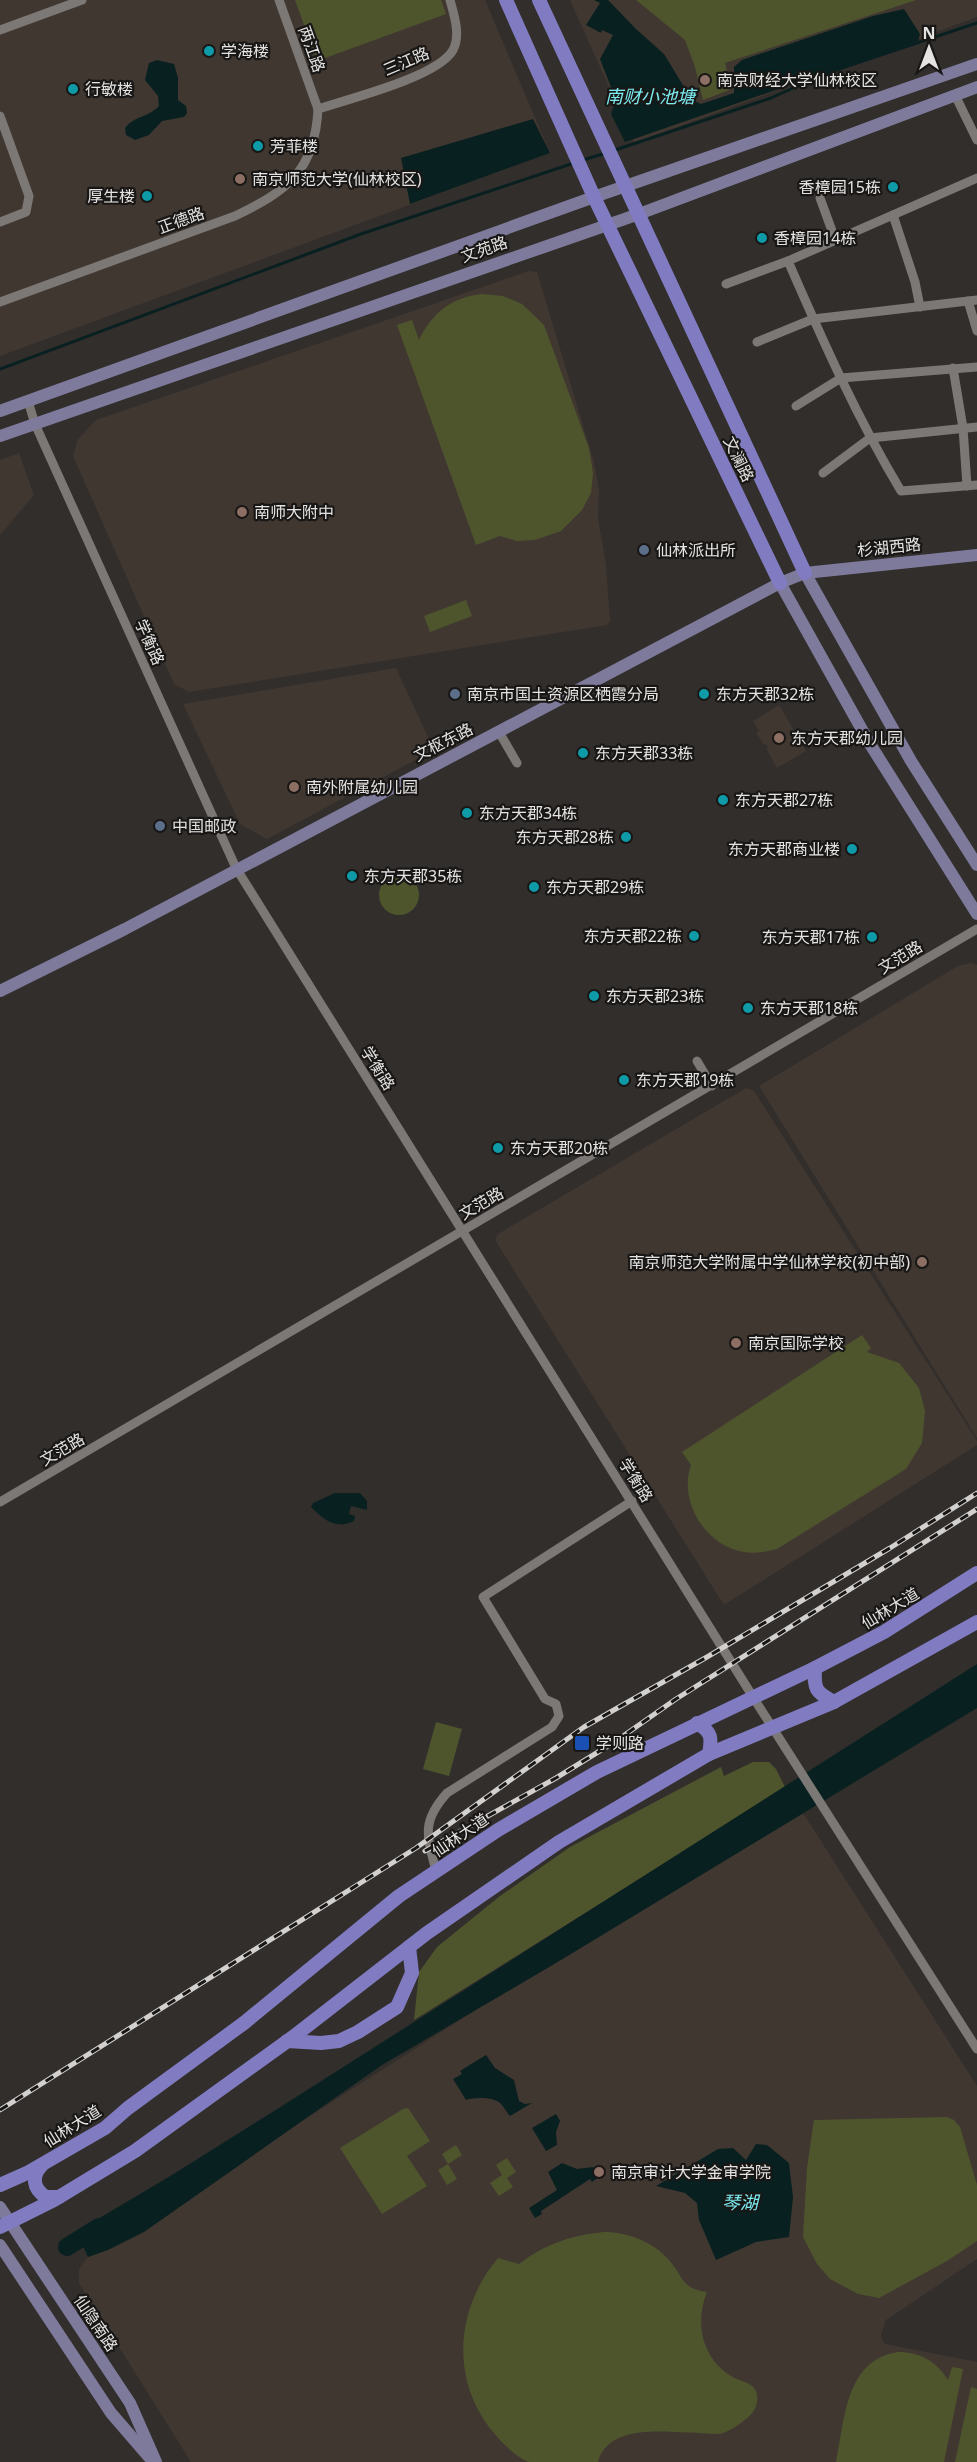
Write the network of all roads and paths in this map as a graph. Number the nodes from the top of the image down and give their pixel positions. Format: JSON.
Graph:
{"nodes":[{"id":1,"x":82,"y":0,"type":"edge"},
{"id":2,"x":279,"y":0,"type":"edge"},
{"id":3,"x":450,"y":0,"type":"edge"},
{"id":4,"x":506,"y":0,"type":"edge"},
{"id":5,"x":539,"y":0,"type":"edge"},
{"id":6,"x":0,"y":30,"type":"edge"},
{"id":7,"x":977,"y":64,"type":"edge"},
{"id":8,"x":977,"y":87,"type":"edge"},
{"id":9,"x":955,"y":95,"type":"junction"},
{"id":10,"x":318,"y":109,"type":"junction"},
{"id":11,"x":0,"y":116,"type":"edge"},
{"id":12,"x":977,"y":140,"type":"edge"},
{"id":13,"x":977,"y":178,"type":"edge"},
{"id":14,"x":626,"y":186,"type":"junction"},
{"id":15,"x":594,"y":197,"type":"junction"},
{"id":16,"x":820,"y":198,"type":"dead end"},
{"id":17,"x":639,"y":214,"type":"junction"},
{"id":18,"x":893,"y":215,"type":"junction"},
{"id":19,"x":0,"y":222,"type":"edge"},
{"id":20,"x":607,"y":223,"type":"junction"},
{"id":21,"x":835,"y":239,"type":"junction"},
{"id":22,"x":788,"y":261,"type":"junction"},
{"id":23,"x":726,"y":284,"type":"dead end"},
{"id":24,"x":973,"y":301,"type":"edge"},
{"id":25,"x":0,"y":302,"type":"edge"},
{"id":26,"x":921,"y":307,"type":"junction"},
{"id":27,"x":813,"y":319,"type":"junction"},
{"id":28,"x":977,"y":331,"type":"edge"},
{"id":29,"x":757,"y":342,"type":"dead end"},
{"id":30,"x":977,"y":367,"type":"edge"},
{"id":31,"x":954,"y":368,"type":"junction"},
{"id":32,"x":841,"y":378,"type":"junction"},
{"id":33,"x":28,"y":401,"type":"junction"},
{"id":34,"x":796,"y":406,"type":"dead end"},
{"id":35,"x":0,"y":411,"type":"edge"},
{"id":36,"x":35,"y":424,"type":"junction"},
{"id":37,"x":977,"y":426,"type":"edge"},
{"id":38,"x":963,"y":428,"type":"junction"},
{"id":39,"x":0,"y":436,"type":"edge"},
{"id":40,"x":870,"y":438,"type":"junction"},
{"id":41,"x":823,"y":472,"type":"dead end"},
{"id":42,"x":972,"y":485,"type":"edge"},
{"id":43,"x":977,"y":555,"type":"edge"},
{"id":44,"x":805,"y":573,"type":"junction"},
{"id":45,"x":780,"y":583,"type":"junction"},
{"id":46,"x":499,"y":732,"type":"junction"},
{"id":47,"x":517,"y":763,"type":"dead end"},
{"id":48,"x":977,"y":865,"type":"edge"},
{"id":49,"x":236,"y":868,"type":"junction"},
{"id":50,"x":977,"y":914,"type":"edge"},
{"id":51,"x":977,"y":929,"type":"edge"},
{"id":52,"x":0,"y":991,"type":"edge"},
{"id":53,"x":697,"y":1061,"type":"dead end"},
{"id":54,"x":712,"y":1086,"type":"junction"},
{"id":55,"x":462,"y":1232,"type":"junction"},
{"id":56,"x":1,"y":1500,"type":"edge"},
{"id":57,"x":632,"y":1502,"type":"junction"},
{"id":58,"x":977,"y":1573,"type":"edge"},
{"id":59,"x":977,"y":1622,"type":"edge"},
{"id":60,"x":814,"y":1668,"type":"junction"},
{"id":61,"x":753,"y":1697,"type":"junction"},
{"id":62,"x":834,"y":1702,"type":"junction"},
{"id":63,"x":697,"y":1723,"type":"junction"},
{"id":64,"x":774,"y":1727,"type":"junction"},
{"id":65,"x":709,"y":1754,"type":"junction"},
{"id":66,"x":435,"y":1871,"type":"junction"},
{"id":67,"x":409,"y":1947,"type":"junction"},
{"id":68,"x":287,"y":2041,"type":"junction"},
{"id":69,"x":977,"y":2049,"type":"edge"},
{"id":70,"x":42,"y":2165,"type":"junction"},
{"id":71,"x":0,"y":2185,"type":"edge"},
{"id":72,"x":60,"y":2197,"type":"junction"},
{"id":73,"x":0,"y":2207,"type":"edge"},
{"id":74,"x":5,"y":2225,"type":"edge"},
{"id":75,"x":0,"y":2244,"type":"edge"},
{"id":76,"x":155,"y":2462,"type":"edge"}],
"edges":[{"from":1,"to":6,"type":"street"},
{"from":2,"to":10,"type":"street","name":"两江路"},
{"from":3,"to":10,"type":"street","name":"三江路"},
{"from":4,"to":15,"type":"main road","name":"文澜路"},
{"from":5,"to":14,"type":"main road","name":"文澜路"},
{"from":7,"to":14,"type":"main road","name":"文苑路"},
{"from":8,"to":9,"type":"main road","name":"文苑路"},
{"from":9,"to":12,"type":"street"},
{"from":9,"to":17,"type":"main road","name":"文苑路"},
{"from":10,"to":25,"type":"street","name":"正德路"},
{"from":11,"to":19,"type":"street"},
{"from":13,"to":18,"type":"street"},
{"from":14,"to":15,"type":"main road","name":"文苑路"},
{"from":14,"to":17,"type":"main road","name":"文澜路"},
{"from":15,"to":20,"type":"main road","name":"文澜路"},
{"from":15,"to":33,"type":"main road","name":"文苑路"},
{"from":16,"to":21,"type":"street"},
{"from":17,"to":20,"type":"main road","name":"文苑路"},
{"from":17,"to":44,"type":"main road","name":"文澜路"},
{"from":18,"to":21,"type":"street"},
{"from":18,"to":26,"type":"street"},
{"from":20,"to":36,"type":"main road","name":"文苑路"},
{"from":20,"to":45,"type":"main road","name":"文澜路"},
{"from":21,"to":22,"type":"street"},
{"from":22,"to":23,"type":"street"},
{"from":22,"to":27,"type":"street"},
{"from":24,"to":26,"type":"street"},
{"from":24,"to":28,"type":"street"},
{"from":26,"to":27,"type":"street"},
{"from":27,"to":29,"type":"street"},
{"from":27,"to":32,"type":"street"},
{"from":30,"to":31,"type":"street"},
{"from":31,"to":32,"type":"street"},
{"from":31,"to":38,"type":"street"},
{"from":32,"to":34,"type":"street"},
{"from":32,"to":40,"type":"street"},
{"from":33,"to":35,"type":"main road","name":"文苑路"},
{"from":33,"to":36,"type":"street","name":"学衡路"},
{"from":36,"to":39,"type":"main road","name":"文苑路"},
{"from":36,"to":49,"type":"street","name":"学衡路"},
{"from":37,"to":38,"type":"street"},
{"from":38,"to":40,"type":"street"},
{"from":38,"to":42,"type":"street"},
{"from":40,"to":41,"type":"street"},
{"from":40,"to":42,"type":"street"},
{"from":43,"to":44,"type":"main road","name":"杉湖西路"},
{"from":44,"to":45,"type":"main road","name":"文枢东路"},
{"from":44,"to":48,"type":"main road","name":"文澜路"},
{"from":45,"to":46,"type":"main road","name":"文枢东路"},
{"from":45,"to":50,"type":"main road","name":"文澜路"},
{"from":46,"to":47,"type":"street"},
{"from":46,"to":49,"type":"main road","name":"文枢东路"},
{"from":49,"to":52,"type":"main road","name":"文枢东路"},
{"from":49,"to":55,"type":"street","name":"学衡路"},
{"from":51,"to":54,"type":"street","name":"文范路"},
{"from":53,"to":54,"type":"street"},
{"from":54,"to":55,"type":"street","name":"文范路"},
{"from":55,"to":56,"type":"street","name":"文范路"},
{"from":55,"to":57,"type":"street","name":"学衡路"},
{"from":57,"to":61,"type":"street","name":"学衡路"},
{"from":57,"to":66,"type":"street"},
{"from":58,"to":60,"type":"main road","name":"仙林大道"},
{"from":59,"to":62,"type":"main road"},
{"from":60,"to":61,"type":"main road","name":"仙林大道"},
{"from":60,"to":62,"type":"main road"},
{"from":61,"to":63,"type":"main road","name":"仙林大道"},
{"from":61,"to":64,"type":"street"},
{"from":62,"to":64,"type":"main road"},
{"from":63,"to":65,"type":"main road"},
{"from":63,"to":66,"type":"main road","name":"仙林大道"},
{"from":64,"to":65,"type":"main road"},
{"from":64,"to":69,"type":"street"},
{"from":65,"to":67,"type":"main road"},
{"from":66,"to":70,"type":"main road","name":"仙林大道"},
{"from":67,"to":68,"type":"main road"},
{"from":67,"to":68,"type":"main road"},
{"from":68,"to":72,"type":"main road"},
{"from":70,"to":71,"type":"main road","name":"仙林大道"},
{"from":70,"to":72,"type":"main road"},
{"from":72,"to":74,"type":"main road"},
{"from":73,"to":74,"type":"main road","name":"仙隐南路"},
{"from":74,"to":76,"type":"main road","name":"仙隐南路"},
{"from":75,"to":76,"type":"main road","name":"仙隐南路"}]}
